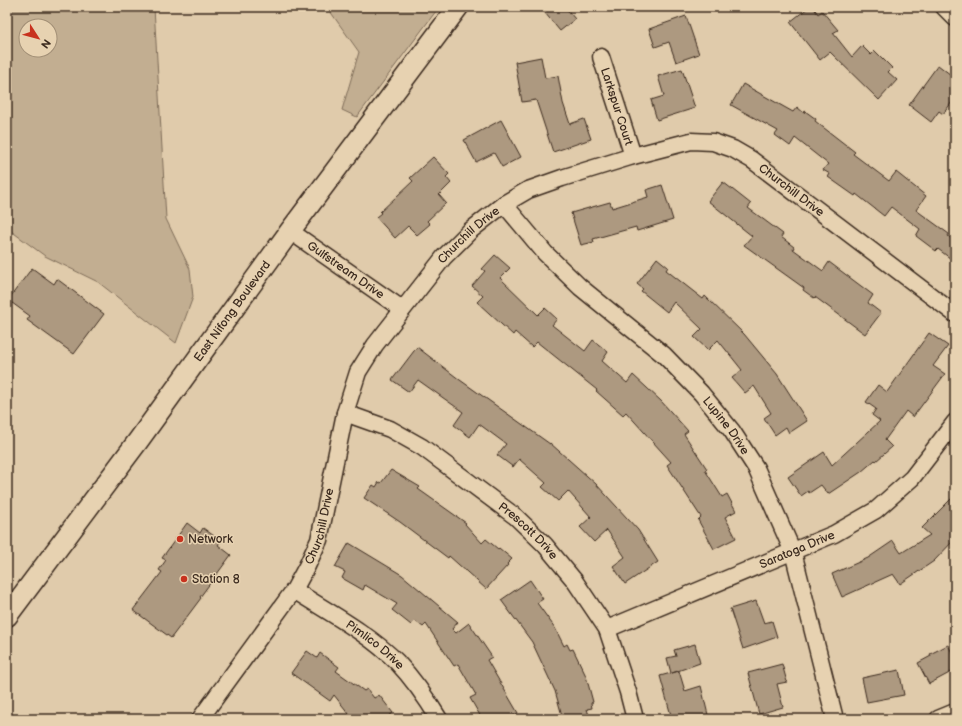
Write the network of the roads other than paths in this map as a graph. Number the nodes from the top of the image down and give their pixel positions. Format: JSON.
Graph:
{"nodes":[{"id":1,"x":458,"y":7,"type":"edge"},
{"id":2,"x":944,"y":7,"type":"edge"},
{"id":3,"x":955,"y":18,"type":"edge"},
{"id":4,"x":601,"y":57,"type":"dead end"},
{"id":5,"x":633,"y":156,"type":"junction"},
{"id":6,"x":504,"y":204,"type":"junction"},
{"id":7,"x":290,"y":231,"type":"junction"},
{"id":8,"x":402,"y":309,"type":"junction"},
{"id":9,"x":955,"y":314,"type":"edge"},
{"id":10,"x":345,"y":412,"type":"junction"},
{"id":11,"x":955,"y":422,"type":"edge"},
{"id":12,"x":793,"y":552,"type":"junction"},
{"id":13,"x":294,"y":590,"type":"junction"},
{"id":14,"x":7,"y":616,"type":"edge"},
{"id":15,"x":607,"y":629,"type":"junction"},
{"id":16,"x":955,"y":712,"type":"edge"},
{"id":17,"x":200,"y":719,"type":"edge"},
{"id":18,"x":439,"y":719,"type":"edge"},
{"id":19,"x":635,"y":719,"type":"edge"},
{"id":20,"x":835,"y":719,"type":"edge"},
{"id":21,"x":938,"y":719,"type":"edge"}],
"edges":[{"from":1,"to":7,"type":"street","name":"East Nifong Boulevard"},
{"from":2,"to":3,"type":"street"},
{"from":4,"to":5,"type":"street","name":"Larkspur Court"},
{"from":5,"to":6,"type":"street","name":"Churchill Drive"},
{"from":5,"to":9,"type":"street","name":"Churchill Drive"},
{"from":6,"to":8,"type":"street","name":"Churchill Drive"},
{"from":6,"to":12,"type":"street","name":"Lupine Drive"},
{"from":7,"to":8,"type":"street","name":"Gulfstream Drive"},
{"from":7,"to":14,"type":"street","name":"East Nifong Boulevard"},
{"from":8,"to":10,"type":"street","name":"Churchill Drive"},
{"from":10,"to":13,"type":"street","name":"Churchill Drive"},
{"from":10,"to":15,"type":"street","name":"Prescott Drive"},
{"from":11,"to":12,"type":"street","name":"Saratoga Drive"},
{"from":12,"to":15,"type":"street","name":"Saratoga Drive"},
{"from":12,"to":20,"type":"street","name":"Lupine Drive"},
{"from":13,"to":17,"type":"street","name":"Churchill Drive"},
{"from":13,"to":18,"type":"street","name":"Pimlico Drive"},
{"from":15,"to":19,"type":"street","name":"Prescott Drive"},
{"from":16,"to":21,"type":"street"}]}
